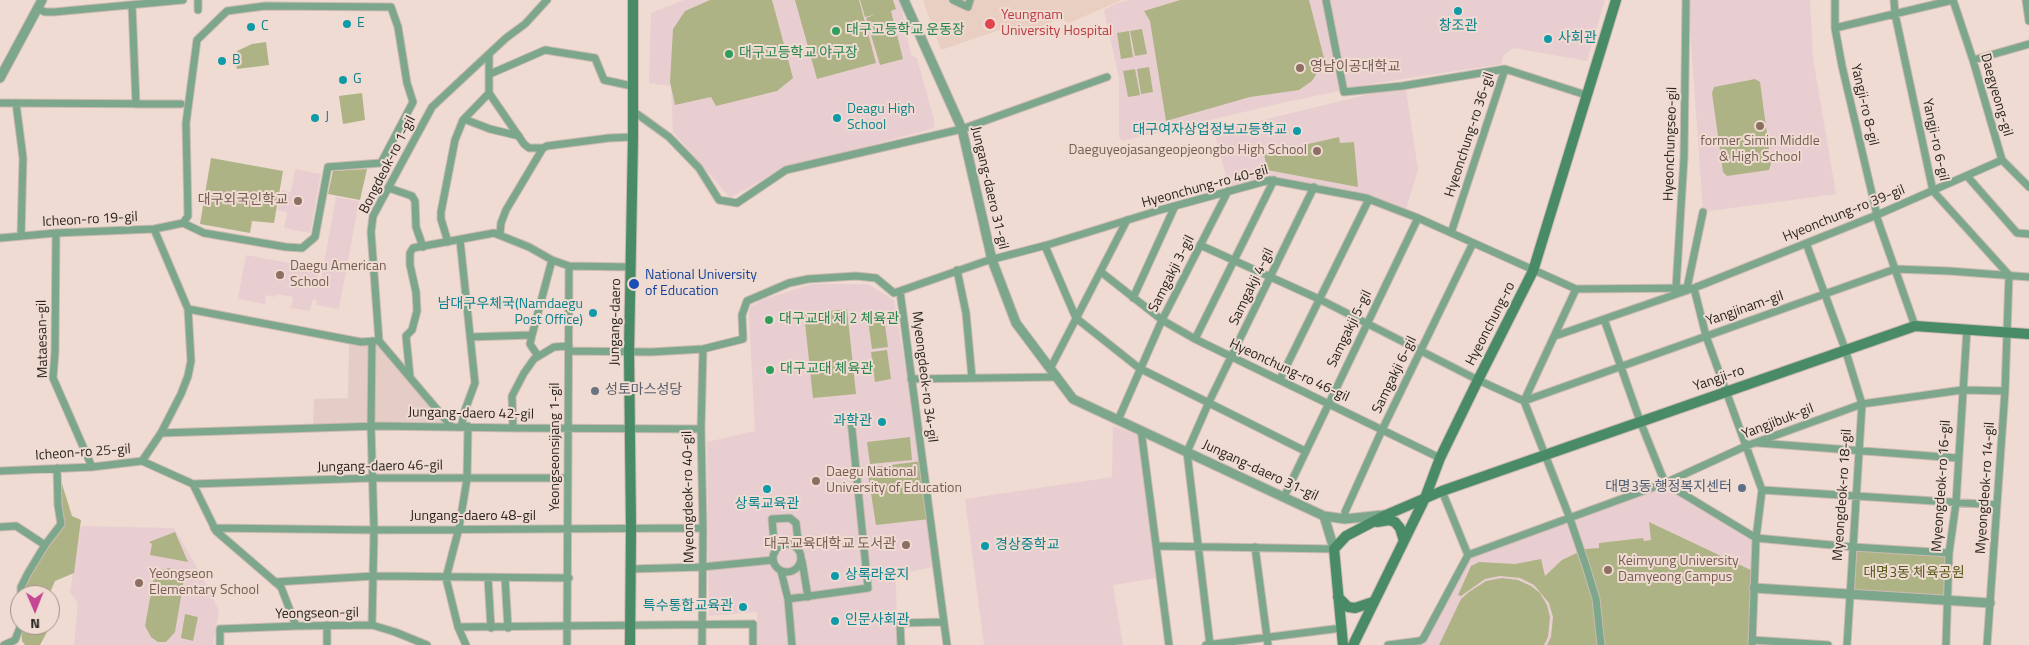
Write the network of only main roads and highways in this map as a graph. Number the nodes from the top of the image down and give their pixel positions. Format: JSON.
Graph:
{"nodes":[{"id":1,"x":633,"y":0,"type":"edge"},
{"id":2,"x":1616,"y":0,"type":"edge"},
{"id":3,"x":2029,"y":334,"type":"edge"},
{"id":4,"x":1425,"y":498,"type":"junction"},
{"id":5,"x":1372,"y":522,"type":"junction"},
{"id":6,"x":1404,"y":541,"type":"junction"},
{"id":7,"x":1338,"y":597,"type":"junction"},
{"id":8,"x":1373,"y":602,"type":"junction"},
{"id":9,"x":630,"y":645,"type":"edge"},
{"id":10,"x":1343,"y":645,"type":"edge"},
{"id":11,"x":1353,"y":645,"type":"edge"}],
"edges":[{"from":1,"to":9,"type":"main road","name":"Jungang-daero"},
{"from":2,"to":4,"type":"main road","name":"Hyeonchung-ro"},
{"from":3,"to":4,"type":"main road","name":"Yangji-ro"},
{"from":4,"to":5,"type":"main road","name":"Jungang-daero 31-gil"},
{"from":4,"to":6,"type":"main road","name":"Hyeonchung-ro"},
{"from":5,"to":6,"type":"main road"},
{"from":5,"to":7,"type":"main road","name":"Jungang-daero 31-gil"},
{"from":6,"to":8,"type":"main road","name":"Hyeonchung-ro"},
{"from":7,"to":8,"type":"main road"},
{"from":7,"to":10,"type":"main road"},
{"from":8,"to":11,"type":"main road","name":"Hyeonchung-ro"}]}
